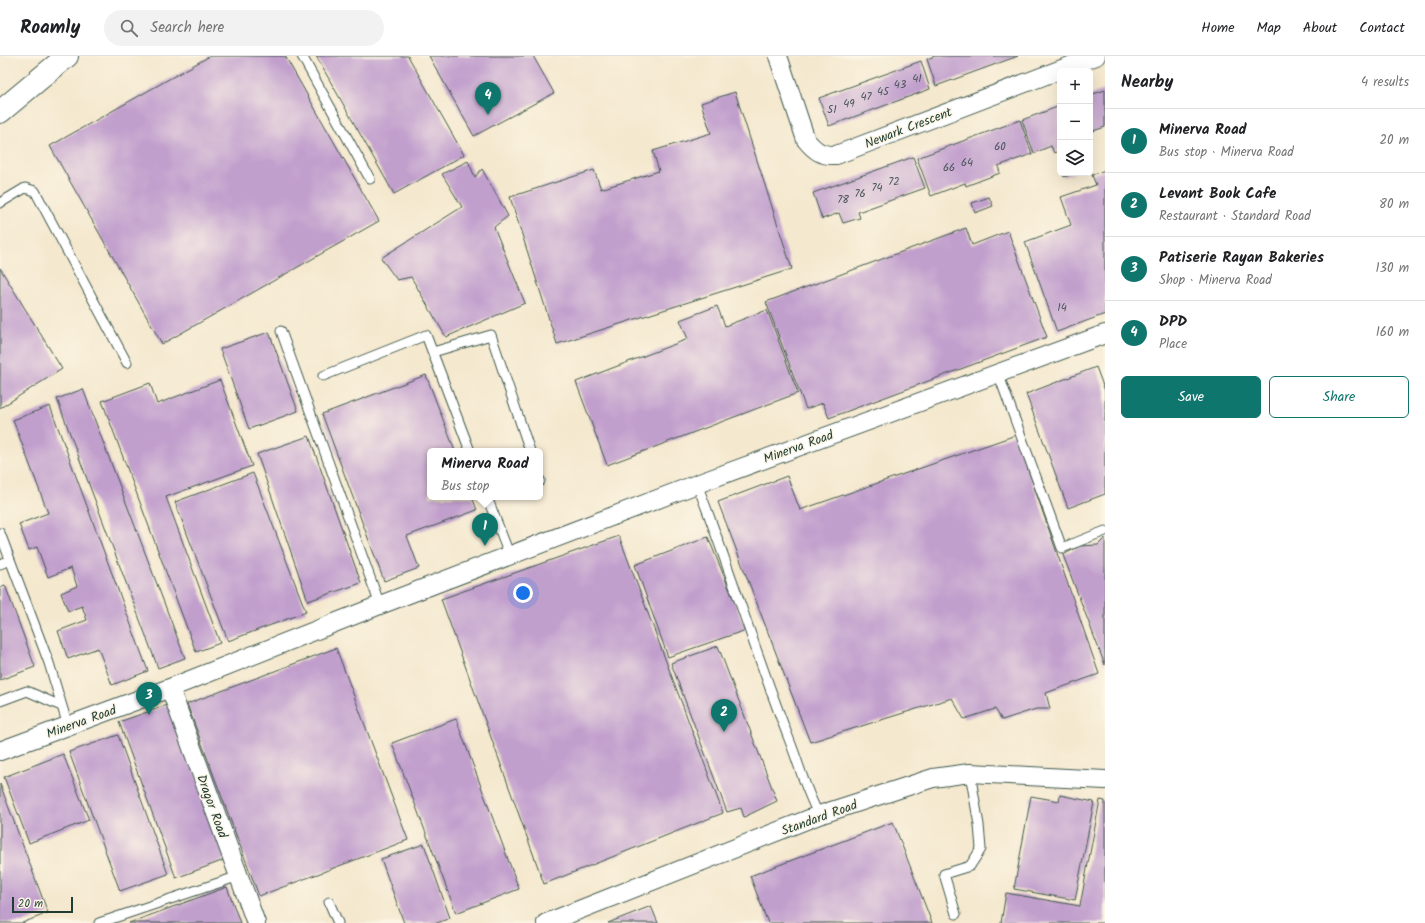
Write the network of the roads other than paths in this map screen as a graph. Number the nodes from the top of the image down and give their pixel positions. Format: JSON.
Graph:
{"nodes":[{"id":1,"x":67,"y":56,"type":"edge"},
{"id":2,"x":302,"y":56,"type":"edge"},
{"id":3,"x":778,"y":56,"type":"edge"},
{"id":4,"x":1096,"y":56,"type":"edge"},
{"id":5,"x":2,"y":106,"type":"edge"},
{"id":6,"x":370,"y":179,"type":"dead end"},
{"id":7,"x":0,"y":203,"type":"edge"},
{"id":8,"x":281,"y":331,"type":"dead end"},
{"id":9,"x":1105,"y":334,"type":"edge"},
{"id":10,"x":433,"y":352,"type":"junction"},
{"id":11,"x":127,"y":363,"type":"dead end"},
{"id":12,"x":998,"y":373,"type":"junction"},
{"id":13,"x":323,"y":376,"type":"dead end"},
{"id":14,"x":469,"y":448,"type":"edge"},
{"id":15,"x":529,"y":448,"type":"edge"},
{"id":16,"x":697,"y":484,"type":"junction"},
{"id":17,"x":488,"y":500,"type":"edge"},
{"id":18,"x":1105,"y":531,"type":"edge"},
{"id":19,"x":0,"y":533,"type":"edge"},
{"id":20,"x":510,"y":556,"type":"junction"},
{"id":21,"x":10,"y":560,"type":"junction"},
{"id":22,"x":0,"y":564,"type":"edge"},
{"id":23,"x":380,"y":605,"type":"junction"},
{"id":24,"x":170,"y":688,"type":"junction"},
{"id":25,"x":0,"y":701,"type":"edge"},
{"id":26,"x":61,"y":706,"type":"junction"},
{"id":27,"x":68,"y":726,"type":"junction"},
{"id":28,"x":0,"y":751,"type":"edge"},
{"id":29,"x":970,"y":773,"type":"junction"},
{"id":30,"x":1105,"y":780,"type":"edge"},
{"id":31,"x":819,"y":815,"type":"junction"},
{"id":32,"x":239,"y":876,"type":"junction"},
{"id":33,"x":329,"y":902,"type":"dead end"},
{"id":34,"x":956,"y":914,"type":"dead end"},
{"id":35,"x":99,"y":923,"type":"edge"},
{"id":36,"x":256,"y":923,"type":"edge"},
{"id":37,"x":338,"y":923,"type":"edge"},
{"id":38,"x":546,"y":923,"type":"edge"}],
"edges":[{"from":1,"to":5,"type":"main road"},
{"from":2,"to":6,"type":"lane"},
{"from":3,"to":4,"type":"street","name":"Newark Crescent"},
{"from":7,"to":11,"type":"lane"},
{"from":8,"to":23,"type":"lane"},
{"from":9,"to":12,"type":"street","name":"Minerva Road"},
{"from":10,"to":13,"type":"lane"},
{"from":10,"to":14,"type":"lane"},
{"from":10,"to":15,"type":"lane"},
{"from":12,"to":16,"type":"street","name":"Minerva Road"},
{"from":12,"to":18,"type":"lane"},
{"from":16,"to":20,"type":"street","name":"Minerva Road"},
{"from":16,"to":31,"type":"lane"},
{"from":17,"to":20,"type":"lane"},
{"from":19,"to":21,"type":"lane"},
{"from":20,"to":23,"type":"street","name":"Minerva Road"},
{"from":21,"to":22,"type":"lane"},
{"from":21,"to":26,"type":"lane"},
{"from":23,"to":24,"type":"street","name":"Minerva Road"},
{"from":24,"to":27,"type":"street","name":"Minerva Road"},
{"from":24,"to":32,"type":"street","name":"Dragor Road"},
{"from":25,"to":26,"type":"lane"},
{"from":26,"to":27,"type":"lane"},
{"from":27,"to":28,"type":"street","name":"Minerva Road"},
{"from":29,"to":30,"type":"street","name":"Standard Road"},
{"from":29,"to":31,"type":"street","name":"Standard Road"},
{"from":29,"to":34,"type":"lane"},
{"from":31,"to":38,"type":"street","name":"Standard Road"},
{"from":32,"to":35,"type":"lane"},
{"from":32,"to":36,"type":"street","name":"Dragor Road"},
{"from":33,"to":37,"type":"lane"}]}
